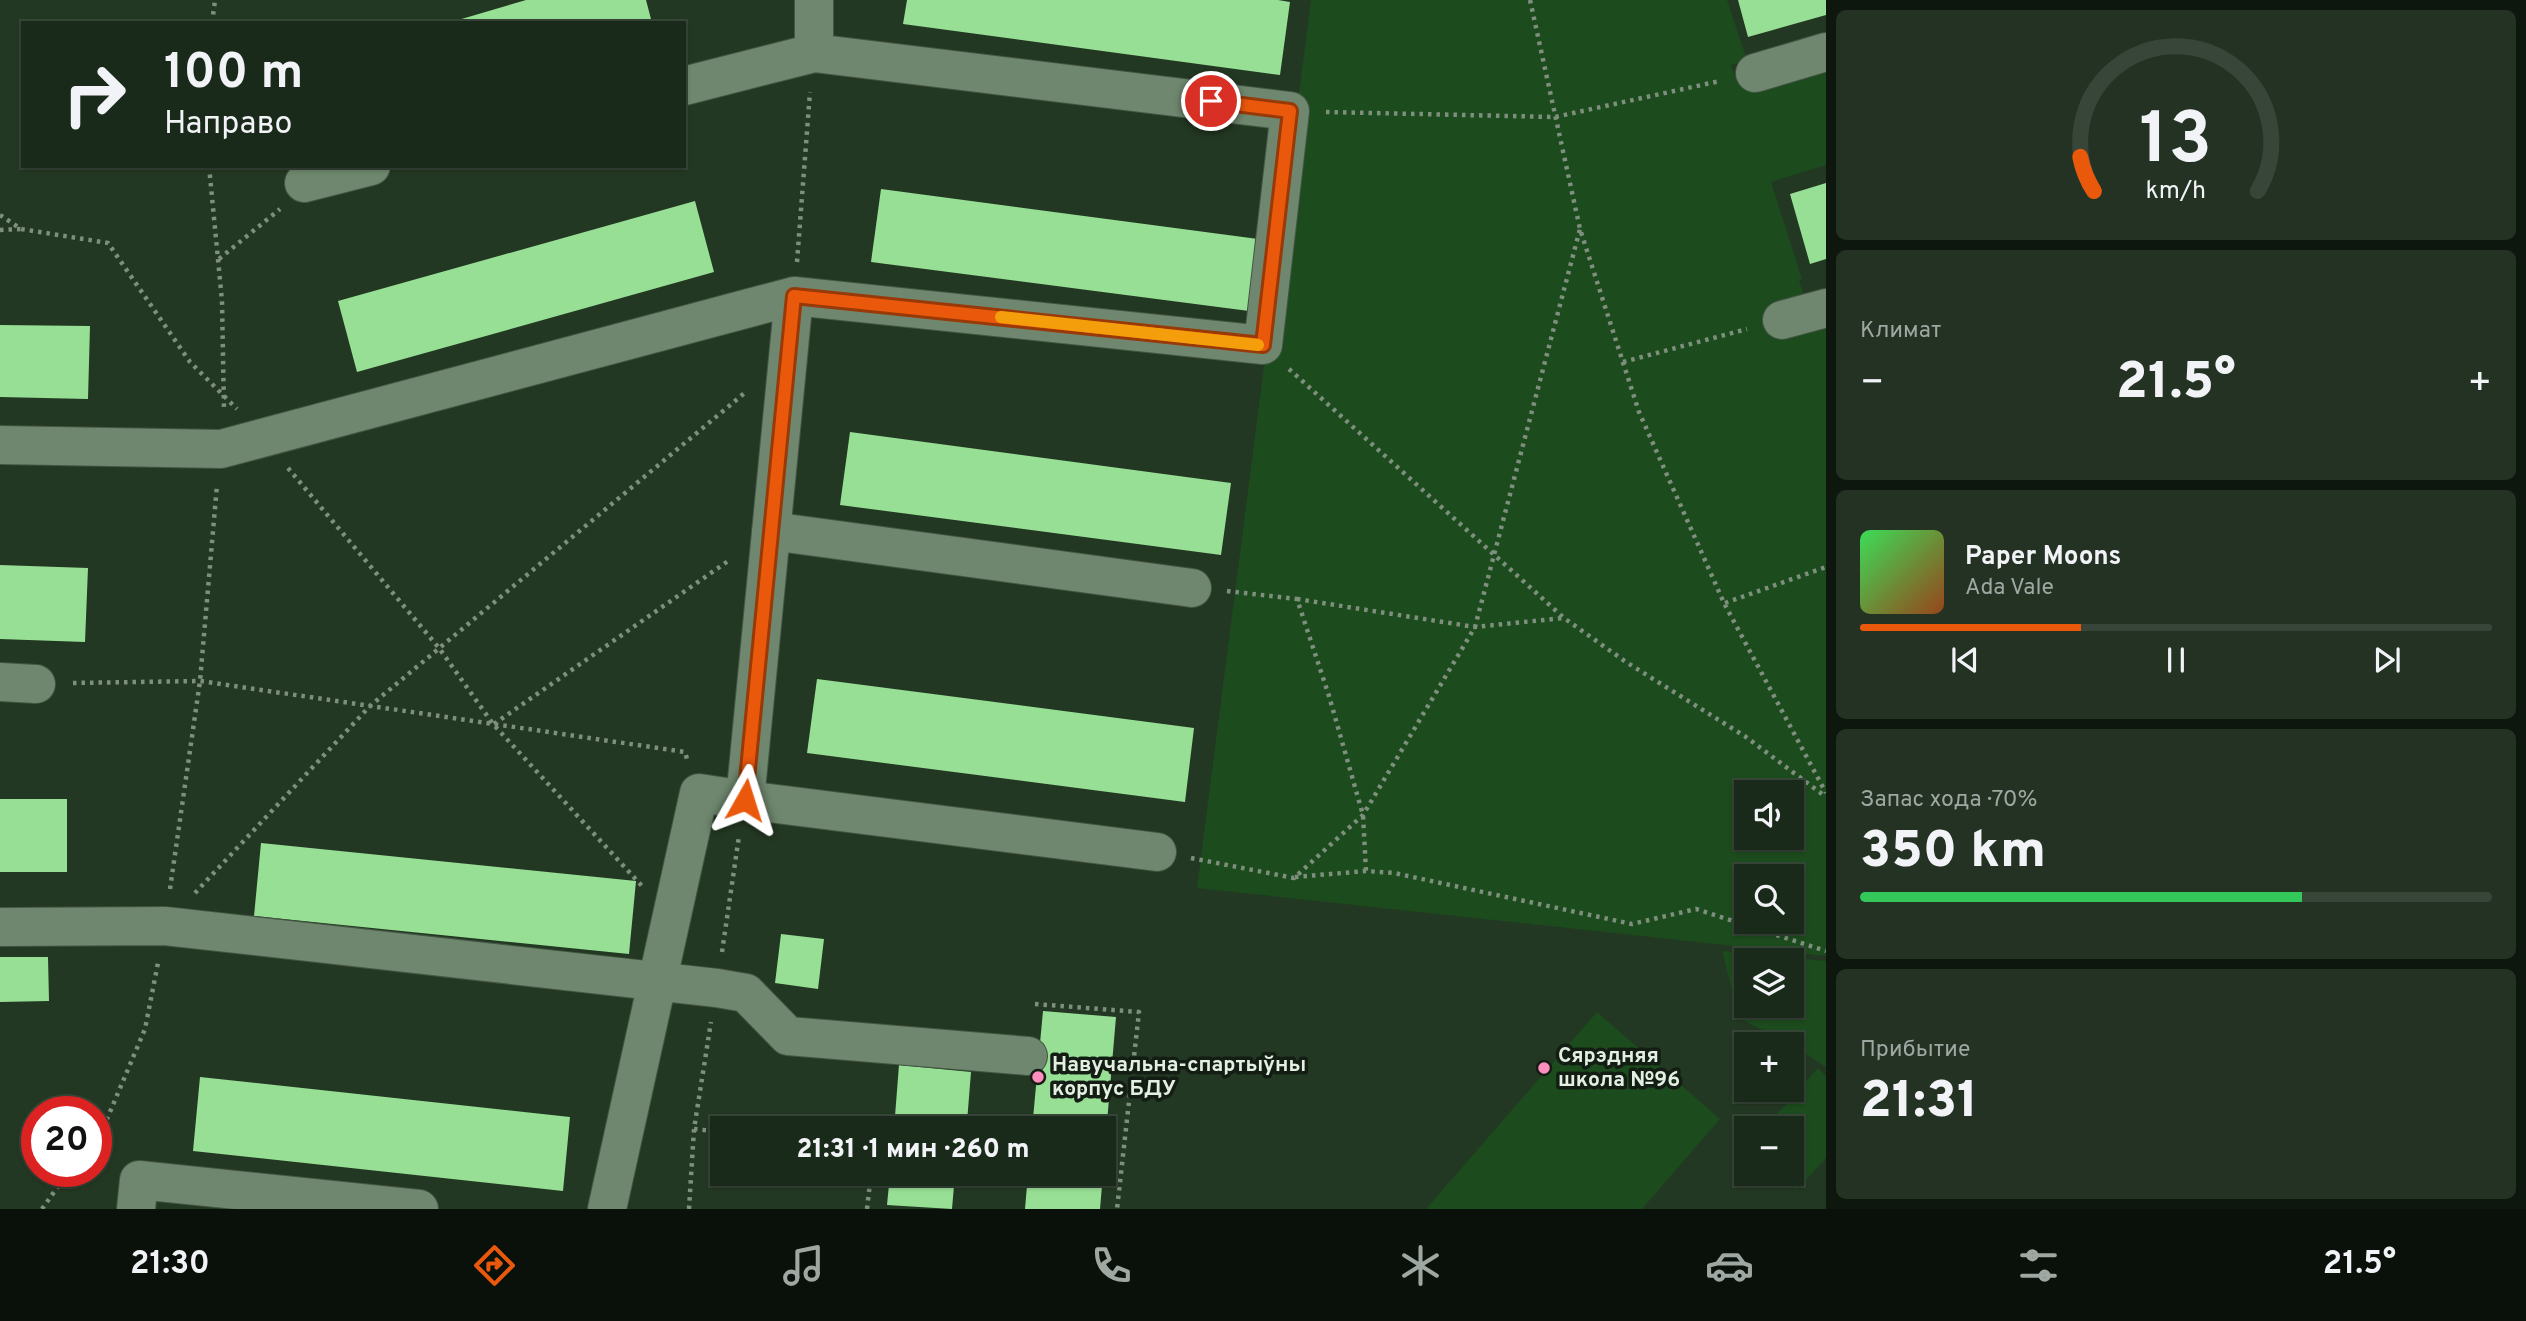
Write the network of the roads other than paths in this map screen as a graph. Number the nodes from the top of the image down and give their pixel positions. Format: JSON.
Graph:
{"nodes":[{"id":1,"x":814,"y":0,"type":"edge"},
{"id":2,"x":1826,"y":52,"type":"edge"},
{"id":3,"x":814,"y":53,"type":"junction"},
{"id":4,"x":1755,"y":74,"type":"road end"},
{"id":5,"x":686,"y":85,"type":"edge"},
{"id":6,"x":363,"y":168,"type":"edge"},
{"id":7,"x":304,"y":183,"type":"road end"},
{"id":8,"x":794,"y":296,"type":"junction"},
{"id":9,"x":1826,"y":308,"type":"edge"},
{"id":10,"x":1766,"y":324,"type":"road end"},
{"id":11,"x":0,"y":445,"type":"edge"},
{"id":12,"x":771,"y":531,"type":"junction"},
{"id":13,"x":1192,"y":587,"type":"road end"},
{"id":14,"x":745,"y":800,"type":"junction"},
{"id":15,"x":1157,"y":852,"type":"road end"},
{"id":16,"x":0,"y":927,"type":"edge"},
{"id":17,"x":656,"y":981,"type":"junction"},
{"id":18,"x":1028,"y":1056,"type":"dead end"},
{"id":19,"x":136,"y":1209,"type":"edge"},
{"id":20,"x":419,"y":1209,"type":"edge"},
{"id":21,"x":607,"y":1209,"type":"edge"}],
"edges":[{"from":1,"to":3,"type":"lane"},
{"from":2,"to":4,"type":"lane"},
{"from":3,"to":5,"type":"lane"},
{"from":3,"to":8,"type":"lane"},
{"from":6,"to":7,"type":"lane"},
{"from":8,"to":11,"type":"lane"},
{"from":8,"to":12,"type":"lane"},
{"from":9,"to":10,"type":"lane"},
{"from":12,"to":13,"type":"lane"},
{"from":12,"to":14,"type":"lane"},
{"from":14,"to":15,"type":"lane"},
{"from":14,"to":17,"type":"lane"},
{"from":16,"to":17,"type":"lane"},
{"from":17,"to":18,"type":"lane"},
{"from":17,"to":21,"type":"lane"},
{"from":19,"to":20,"type":"lane"}]}
